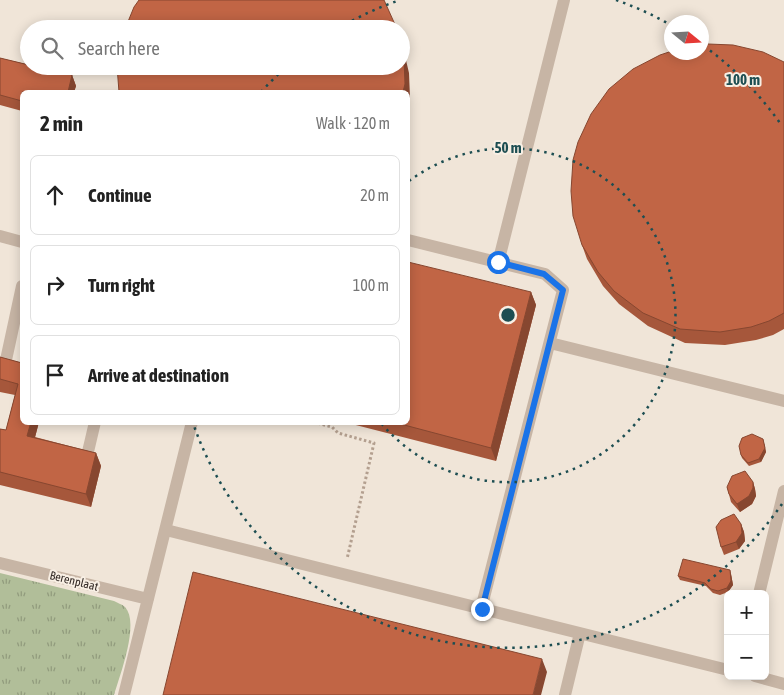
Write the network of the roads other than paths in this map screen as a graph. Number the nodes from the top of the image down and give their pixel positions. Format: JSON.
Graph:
{"nodes":[{"id":1,"x":564,"y":0,"type":"edge"},
{"id":2,"x":0,"y":236,"type":"edge"},
{"id":3,"x":410,"y":240,"type":"edge"},
{"id":4,"x":20,"y":241,"type":"edge"},
{"id":5,"x":498,"y":262,"type":"junction"},
{"id":6,"x":20,"y":295,"type":"edge"},
{"id":7,"x":550,"y":343,"type":"junction"},
{"id":8,"x":6,"y":360,"type":"edge"},
{"id":9,"x":784,"y":401,"type":"edge"},
{"id":10,"x":94,"y":425,"type":"edge"},
{"id":11,"x":191,"y":425,"type":"edge"},
{"id":12,"x":87,"y":456,"type":"edge"},
{"id":13,"x":784,"y":491,"type":"edge"},
{"id":14,"x":166,"y":530,"type":"junction"},
{"id":15,"x":0,"y":563,"type":"edge"},
{"id":16,"x":760,"y":590,"type":"edge"},
{"id":17,"x":148,"y":599,"type":"junction"},
{"id":18,"x":482,"y":609,"type":"junction"},
{"id":19,"x":580,"y":633,"type":"junction"},
{"id":20,"x":724,"y":669,"type":"edge"},
{"id":21,"x":769,"y":680,"type":"edge"},
{"id":22,"x":784,"y":684,"type":"edge"},
{"id":23,"x":124,"y":695,"type":"edge"},
{"id":24,"x":566,"y":695,"type":"edge"}],
"edges":[{"from":1,"to":5,"type":"lane"},
{"from":2,"to":4,"type":"lane"},
{"from":3,"to":5,"type":"lane"},
{"from":5,"to":7,"type":"lane"},
{"from":6,"to":8,"type":"lane"},
{"from":7,"to":9,"type":"lane"},
{"from":7,"to":18,"type":"lane"},
{"from":10,"to":12,"type":"lane"},
{"from":11,"to":14,"type":"lane"},
{"from":13,"to":16,"type":"lane"},
{"from":14,"to":17,"type":"lane"},
{"from":14,"to":18,"type":"lane"},
{"from":15,"to":17,"type":"lane","name":"Berenplaat"},
{"from":17,"to":23,"type":"lane"},
{"from":18,"to":19,"type":"lane"},
{"from":19,"to":20,"type":"lane"},
{"from":19,"to":24,"type":"lane"},
{"from":21,"to":22,"type":"lane"}]}
